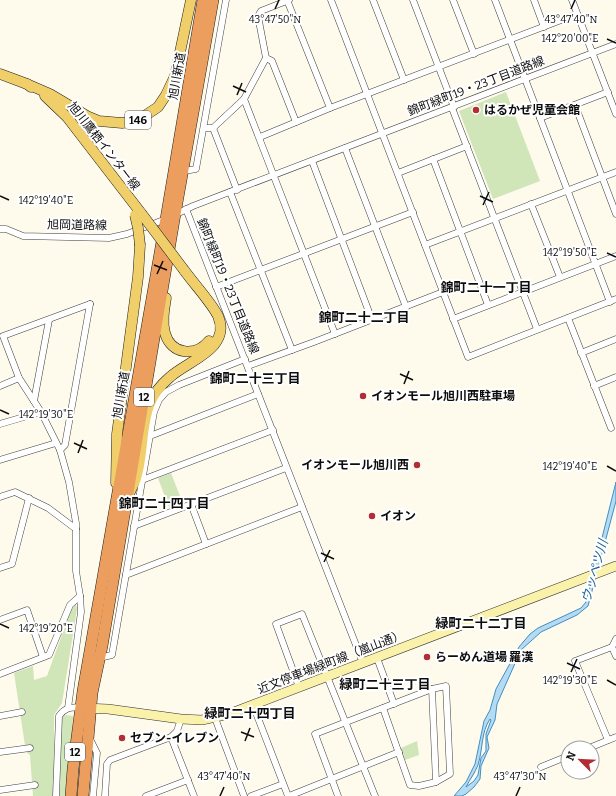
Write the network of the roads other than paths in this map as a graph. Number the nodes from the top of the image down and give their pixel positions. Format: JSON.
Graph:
{"nodes":[{"id":1,"x":191,"y":0,"type":"edge"},
{"id":2,"x":203,"y":0,"type":"edge"},
{"id":3,"x":213,"y":0,"type":"edge"},
{"id":4,"x":226,"y":0,"type":"edge"},
{"id":5,"x":288,"y":0,"type":"edge"},
{"id":6,"x":331,"y":0,"type":"edge"},
{"id":7,"x":373,"y":0,"type":"edge"},
{"id":8,"x":413,"y":0,"type":"edge"},
{"id":9,"x":453,"y":0,"type":"edge"},
{"id":10,"x":495,"y":0,"type":"edge"},
{"id":11,"x":534,"y":0,"type":"edge"},
{"id":12,"x":572,"y":0,"type":"edge"},
{"id":13,"x":577,"y":14,"type":"junction"},
{"id":14,"x":544,"y":27,"type":"junction"},
{"id":15,"x":510,"y":40,"type":"junction"},
{"id":16,"x":616,"y":44,"type":"edge"},
{"id":17,"x":592,"y":53,"type":"junction"},
{"id":18,"x":474,"y":54,"type":"junction"},
{"id":19,"x":266,"y":58,"type":"junction"},
{"id":20,"x":439,"y":68,"type":"junction"},
{"id":21,"x":0,"y":74,"type":"edge"},
{"id":22,"x":525,"y":79,"type":"junction"},
{"id":23,"x":404,"y":80,"type":"junction"},
{"id":24,"x":27,"y":84,"type":"junction"},
{"id":25,"x":608,"y":92,"type":"junction"},
{"id":26,"x":367,"y":94,"type":"junction"},
{"id":27,"x":244,"y":99,"type":"junction"},
{"id":28,"x":575,"y":105,"type":"junction"},
{"id":29,"x":453,"y":107,"type":"junction"},
{"id":30,"x":330,"y":108,"type":"junction"},
{"id":31,"x":616,"y":114,"type":"edge"},
{"id":32,"x":540,"y":118,"type":"junction"},
{"id":33,"x":296,"y":122,"type":"junction"},
{"id":34,"x":204,"y":128,"type":"junction"},
{"id":35,"x":213,"y":128,"type":"junction"},
{"id":36,"x":382,"y":134,"type":"junction"},
{"id":37,"x":260,"y":137,"type":"junction"},
{"id":38,"x":467,"y":146,"type":"junction"},
{"id":39,"x":345,"y":148,"type":"junction"},
{"id":40,"x":432,"y":159,"type":"junction"},
{"id":41,"x":312,"y":161,"type":"junction"},
{"id":42,"x":184,"y":171,"type":"junction"},
{"id":43,"x":616,"y":172,"type":"edge"},
{"id":44,"x":398,"y":173,"type":"junction"},
{"id":45,"x":274,"y":176,"type":"junction"},
{"id":46,"x":602,"y":177,"type":"junction"},
{"id":47,"x":237,"y":190,"type":"junction"},
{"id":48,"x":568,"y":191,"type":"junction"},
{"id":49,"x":230,"y":192,"type":"junction"},
{"id":50,"x":531,"y":204,"type":"junction"},
{"id":51,"x":186,"y":209,"type":"junction"},
{"id":52,"x":413,"y":212,"type":"junction"},
{"id":53,"x":138,"y":214,"type":"junction"},
{"id":54,"x":616,"y":214,"type":"edge"},
{"id":55,"x":170,"y":216,"type":"junction"},
{"id":56,"x":494,"y":218,"type":"junction"},
{"id":57,"x":374,"y":226,"type":"junction"},
{"id":58,"x":0,"y":228,"type":"edge"},
{"id":59,"x":460,"y":232,"type":"junction"},
{"id":60,"x":172,"y":233,"type":"junction"},
{"id":61,"x":341,"y":239,"type":"junction"},
{"id":62,"x":426,"y":245,"type":"junction"},
{"id":63,"x":304,"y":253,"type":"junction"},
{"id":64,"x":616,"y":256,"type":"edge"},
{"id":65,"x":596,"y":264,"type":"junction"},
{"id":66,"x":261,"y":269,"type":"junction"},
{"id":67,"x":560,"y":277,"type":"junction"},
{"id":68,"x":216,"y":287,"type":"junction"},
{"id":69,"x":443,"y":292,"type":"junction"},
{"id":70,"x":523,"y":292,"type":"junction"},
{"id":71,"x":203,"y":295,"type":"junction"},
{"id":72,"x":613,"y":300,"type":"edge"},
{"id":73,"x":488,"y":305,"type":"junction"},
{"id":74,"x":406,"y":307,"type":"junction"},
{"id":75,"x":568,"y":318,"type":"junction"},
{"id":76,"x":453,"y":319,"type":"junction"},
{"id":77,"x":49,"y":320,"type":"junction"},
{"id":78,"x":372,"y":320,"type":"junction"},
{"id":79,"x":537,"y":329,"type":"junction"},
{"id":80,"x":335,"y":334,"type":"junction"},
{"id":81,"x":616,"y":339,"type":"edge"},
{"id":82,"x":3,"y":348,"type":"edge"},
{"id":83,"x":292,"y":350,"type":"junction"},
{"id":84,"x":581,"y":353,"type":"junction"},
{"id":85,"x":245,"y":359,"type":"junction"},
{"id":86,"x":248,"y":366,"type":"junction"},
{"id":87,"x":616,"y":377,"type":"edge"},
{"id":88,"x":19,"y":378,"type":"junction"},
{"id":89,"x":0,"y":386,"type":"edge"},
{"id":90,"x":594,"y":386,"type":"junction"},
{"id":91,"x":258,"y":394,"type":"junction"},
{"id":92,"x":34,"y":401,"type":"junction"},
{"id":93,"x":40,"y":412,"type":"junction"},
{"id":94,"x":0,"y":424,"type":"edge"},
{"id":95,"x":611,"y":428,"type":"dead end"},
{"id":96,"x":273,"y":430,"type":"junction"},
{"id":97,"x":150,"y":436,"type":"junction"},
{"id":98,"x":56,"y":443,"type":"junction"},
{"id":99,"x":60,"y":450,"type":"junction"},
{"id":100,"x":0,"y":460,"type":"edge"},
{"id":101,"x":286,"y":468,"type":"junction"},
{"id":102,"x":142,"y":480,"type":"junction"},
{"id":103,"x":0,"y":497,"type":"edge"},
{"id":104,"x":29,"y":498,"type":"junction"},
{"id":105,"x":126,"y":501,"type":"junction"},
{"id":106,"x":191,"y":504,"type":"junction"},
{"id":107,"x":302,"y":507,"type":"junction"},
{"id":108,"x":115,"y":509,"type":"junction"},
{"id":109,"x":134,"y":526,"type":"junction"},
{"id":110,"x":76,"y":529,"type":"junction"},
{"id":111,"x":206,"y":544,"type":"junction"},
{"id":112,"x":615,"y":566,"type":"edge"},
{"id":113,"x":0,"y":568,"type":"edge"},
{"id":114,"x":126,"y":574,"type":"junction"},
{"id":115,"x":80,"y":596,"type":"junction"},
{"id":116,"x":0,"y":620,"type":"edge"},
{"id":117,"x":616,"y":639,"type":"edge"},
{"id":118,"x":612,"y":646,"type":"junction"},
{"id":119,"x":616,"y":656,"type":"edge"},
{"id":120,"x":43,"y":657,"type":"junction"},
{"id":121,"x":99,"y":658,"type":"junction"},
{"id":122,"x":377,"y":658,"type":"junction"},
{"id":123,"x":363,"y":663,"type":"junction"},
{"id":124,"x":0,"y":672,"type":"edge"},
{"id":125,"x":328,"y":677,"type":"junction"},
{"id":126,"x":299,"y":687,"type":"junction"},
{"id":127,"x":432,"y":690,"type":"junction"},
{"id":128,"x":394,"y":704,"type":"junction"},
{"id":129,"x":253,"y":705,"type":"junction"},
{"id":130,"x":68,"y":708,"type":"junction"},
{"id":131,"x":86,"y":708,"type":"junction"},
{"id":132,"x":383,"y":708,"type":"junction"},
{"id":133,"x":22,"y":712,"type":"dead end"},
{"id":134,"x":0,"y":716,"type":"edge"},
{"id":135,"x":215,"y":718,"type":"junction"},
{"id":136,"x":181,"y":719,"type":"junction"},
{"id":137,"x":345,"y":722,"type":"junction"},
{"id":138,"x":88,"y":736,"type":"junction"},
{"id":139,"x":171,"y":737,"type":"junction"},
{"id":140,"x":616,"y":737,"type":"edge"},
{"id":141,"x":608,"y":740,"type":"junction"},
{"id":142,"x":600,"y":743,"type":"edge"},
{"id":143,"x":30,"y":748,"type":"dead end"},
{"id":144,"x":0,"y":752,"type":"edge"},
{"id":145,"x":399,"y":752,"type":"junction"},
{"id":146,"x":560,"y":759,"type":"edge"},
{"id":147,"x":363,"y":767,"type":"junction"},
{"id":148,"x":541,"y":767,"type":"dead end"},
{"id":149,"x":188,"y":780,"type":"junction"},
{"id":150,"x":332,"y":780,"type":"junction"},
{"id":151,"x":436,"y":782,"type":"junction"},
{"id":152,"x":283,"y":784,"type":"junction"},
{"id":153,"x":35,"y":785,"type":"dead end"},
{"id":154,"x":0,"y":790,"type":"edge"},
{"id":155,"x":268,"y":793,"type":"edge"},
{"id":156,"x":56,"y":796,"type":"edge"},
{"id":157,"x":71,"y":796,"type":"edge"},
{"id":158,"x":83,"y":796,"type":"edge"},
{"id":159,"x":93,"y":796,"type":"edge"},
{"id":160,"x":105,"y":796,"type":"edge"},
{"id":161,"x":146,"y":796,"type":"edge"},
{"id":162,"x":194,"y":796,"type":"edge"},
{"id":163,"x":244,"y":796,"type":"edge"},
{"id":164,"x":251,"y":796,"type":"edge"},
{"id":165,"x":288,"y":796,"type":"edge"},
{"id":166,"x":338,"y":796,"type":"edge"},
{"id":167,"x":375,"y":796,"type":"edge"}],
"edges":[{"from":1,"to":24,"type":"main road","number":"146"},
{"from":2,"to":55,"type":"highway","name":"旭川新道","number":"12"},
{"from":3,"to":42,"type":"highway","name":"旭川新道","number":"12"},
{"from":4,"to":34,"type":"street"},
{"from":5,"to":19,"type":"street"},
{"from":5,"to":30,"type":"street"},
{"from":6,"to":26,"type":"street"},
{"from":7,"to":23,"type":"street"},
{"from":8,"to":20,"type":"street"},
{"from":9,"to":18,"type":"street"},
{"from":10,"to":15,"type":"street"},
{"from":11,"to":14,"type":"street"},
{"from":12,"to":13,"type":"street"},
{"from":13,"to":14,"type":"street"},
{"from":13,"to":17,"type":"street"},
{"from":14,"to":15,"type":"street"},
{"from":15,"to":18,"type":"street"},
{"from":15,"to":22,"type":"street"},
{"from":16,"to":17,"type":"street","name":"錦町緑町19・23丁目道路線"},
{"from":17,"to":22,"type":"street","name":"錦町緑町19・23丁目道路線"},
{"from":17,"to":25,"type":"street"},
{"from":18,"to":20,"type":"street"},
{"from":19,"to":27,"type":"street"},
{"from":19,"to":33,"type":"street"},
{"from":20,"to":23,"type":"street"},
{"from":20,"to":29,"type":"street"},
{"from":21,"to":24,"type":"main road","name":"旭川鷹栖インター線","number":"146"},
{"from":22,"to":29,"type":"street","name":"錦町緑町19・23丁目道路線"},
{"from":22,"to":32,"type":"street"},
{"from":23,"to":26,"type":"street"},
{"from":24,"to":53,"type":"main road","name":"旭川鷹栖インター線","number":"146"},
{"from":25,"to":28,"type":"street"},
{"from":25,"to":31,"type":"street"},
{"from":26,"to":30,"type":"street"},
{"from":26,"to":36,"type":"street"},
{"from":27,"to":35,"type":"street"},
{"from":27,"to":37,"type":"street"},
{"from":28,"to":32,"type":"street"},
{"from":28,"to":46,"type":"street"},
{"from":29,"to":36,"type":"street","name":"錦町緑町19・23丁目道路線"},
{"from":29,"to":38,"type":"street"},
{"from":30,"to":33,"type":"street"},
{"from":32,"to":48,"type":"street"},
{"from":33,"to":37,"type":"street"},
{"from":34,"to":35,"type":"street"},
{"from":34,"to":42,"type":"street"},
{"from":35,"to":47,"type":"street"},
{"from":36,"to":39,"type":"street","name":"錦町緑町19・23丁目道路線"},
{"from":36,"to":44,"type":"street"},
{"from":37,"to":45,"type":"street"},
{"from":38,"to":40,"type":"street"},
{"from":38,"to":56,"type":"street"},
{"from":39,"to":41,"type":"street","name":"錦町緑町19・23丁目道路線"},
{"from":39,"to":57,"type":"street"},
{"from":40,"to":44,"type":"street"},
{"from":40,"to":59,"type":"street"},
{"from":41,"to":45,"type":"street","name":"錦町緑町19・23丁目道路線"},
{"from":41,"to":61,"type":"street"},
{"from":42,"to":55,"type":"highway","name":"旭川新道","number":"12"},
{"from":43,"to":46,"type":"street"},
{"from":44,"to":52,"type":"street"},
{"from":45,"to":47,"type":"street","name":"錦町緑町19・23丁目道路線"},
{"from":45,"to":63,"type":"street"},
{"from":46,"to":48,"type":"street"},
{"from":46,"to":54,"type":"street"},
{"from":47,"to":49,"type":"street","name":"錦町緑町19・23丁目道路線"},
{"from":48,"to":50,"type":"street"},
{"from":48,"to":65,"type":"street"},
{"from":49,"to":51,"type":"street","name":"錦町緑町19・23丁目道路線"},
{"from":49,"to":66,"type":"street"},
{"from":50,"to":56,"type":"street"},
{"from":50,"to":67,"type":"street"},
{"from":51,"to":55,"type":"street","name":"錦町緑町19・23丁目道路線"},
{"from":51,"to":68,"type":"street","name":"錦町緑町19・23丁目道路線"},
{"from":52,"to":57,"type":"street"},
{"from":52,"to":62,"type":"street"},
{"from":53,"to":71,"type":"main road","number":"146","bridge":true},
{"from":53,"to":108,"type":"main road","number":"146","bridge":true},
{"from":55,"to":58,"type":"street","name":"旭岡道路線"},
{"from":55,"to":60,"type":"highway","name":"旭川新道","number":"12"},
{"from":55,"to":108,"type":"highway","name":"旭川新道","number":"12"},
{"from":56,"to":59,"type":"street"},
{"from":56,"to":70,"type":"street"},
{"from":57,"to":61,"type":"street"},
{"from":57,"to":74,"type":"street"},
{"from":59,"to":62,"type":"street"},
{"from":59,"to":73,"type":"street"},
{"from":60,"to":71,"type":"main road","number":"146"},
{"from":60,"to":105,"type":"highway","name":"旭川新道","number":"12"},
{"from":61,"to":63,"type":"street"},
{"from":61,"to":78,"type":"street"},
{"from":62,"to":69,"type":"street"},
{"from":63,"to":66,"type":"street"},
{"from":63,"to":80,"type":"street"},
{"from":64,"to":65,"type":"street"},
{"from":65,"to":67,"type":"street"},
{"from":65,"to":72,"type":"street"},
{"from":66,"to":68,"type":"street"},
{"from":66,"to":83,"type":"street"},
{"from":67,"to":70,"type":"street"},
{"from":68,"to":85,"type":"street","name":"錦町緑町19・23丁目道路線"},
{"from":69,"to":74,"type":"street"},
{"from":69,"to":76,"type":"street"},
{"from":70,"to":73,"type":"street"},
{"from":70,"to":79,"type":"street"},
{"from":71,"to":105,"type":"main road","number":"146"},
{"from":72,"to":75,"type":"street"},
{"from":73,"to":76,"type":"street"},
{"from":74,"to":78,"type":"street"},
{"from":75,"to":79,"type":"street"},
{"from":75,"to":84,"type":"street"},
{"from":76,"to":79,"type":"street"},
{"from":77,"to":82,"type":"street"},
{"from":77,"to":92,"type":"street"},
{"from":77,"to":99,"type":"street"},
{"from":78,"to":80,"type":"street"},
{"from":80,"to":83,"type":"street"},
{"from":81,"to":84,"type":"street"},
{"from":82,"to":88,"type":"street"},
{"from":83,"to":86,"type":"street"},
{"from":84,"to":90,"type":"street"},
{"from":85,"to":86,"type":"street","name":"錦町緑町19・23丁目道路線"},
{"from":85,"to":97,"type":"street"},
{"from":86,"to":91,"type":"street","name":"錦町緑町19・23丁目道路線"},
{"from":87,"to":90,"type":"street"},
{"from":88,"to":89,"type":"street"},
{"from":88,"to":92,"type":"street"},
{"from":90,"to":95,"type":"street"},
{"from":91,"to":96,"type":"street","name":"錦町緑町19・23丁目道路線"},
{"from":91,"to":97,"type":"street"},
{"from":92,"to":93,"type":"street"},
{"from":93,"to":94,"type":"street"},
{"from":93,"to":98,"type":"street"},
{"from":96,"to":101,"type":"street","name":"錦町緑町19・23丁目道路線"},
{"from":96,"to":102,"type":"street"},
{"from":97,"to":102,"type":"street"},
{"from":98,"to":99,"type":"street"},
{"from":98,"to":100,"type":"street"},
{"from":99,"to":110,"type":"street"},
{"from":101,"to":106,"type":"street"},
{"from":101,"to":107,"type":"street","name":"錦町緑町19・23丁目道路線"},
{"from":102,"to":109,"type":"street"},
{"from":103,"to":104,"type":"street"},
{"from":104,"to":110,"type":"street"},
{"from":104,"to":113,"type":"street"},
{"from":105,"to":121,"type":"highway","name":"旭川新道","number":"12"},
{"from":106,"to":109,"type":"street"},
{"from":106,"to":111,"type":"street"},
{"from":107,"to":111,"type":"street"},
{"from":107,"to":123,"type":"street","name":"錦町緑町19・23丁目道路線"},
{"from":108,"to":131,"type":"highway","name":"旭川新道","number":"12"},
{"from":109,"to":114,"type":"street"},
{"from":110,"to":115,"type":"street"},
{"from":111,"to":114,"type":"street"},
{"from":112,"to":122,"type":"main road","name":"近文停車場緑町線（嵐山通）"},
{"from":114,"to":121,"type":"street"},
{"from":115,"to":120,"type":"street"},
{"from":115,"to":130,"type":"street"},
{"from":116,"to":120,"type":"street"},
{"from":117,"to":118,"type":"street"},
{"from":118,"to":119,"type":"street"},
{"from":118,"to":141,"type":"street"},
{"from":120,"to":124,"type":"street"},
{"from":121,"to":131,"type":"highway","name":"旭川新道","number":"12"},
{"from":122,"to":123,"type":"main road","name":"近文停車場緑町線（嵐山通）"},
{"from":122,"to":128,"type":"street"},
{"from":123,"to":125,"type":"main road","name":"近文停車場緑町線（嵐山通）"},
{"from":125,"to":126,"type":"main road","name":"近文停車場緑町線（嵐山通）"},
{"from":125,"to":126,"type":"street"},
{"from":125,"to":137,"type":"street"},
{"from":126,"to":129,"type":"main road","name":"近文停車場緑町線（嵐山通）"},
{"from":127,"to":128,"type":"street"},
{"from":127,"to":151,"type":"street"},
{"from":127,"to":151,"type":"street"},
{"from":128,"to":132,"type":"street"},
{"from":129,"to":135,"type":"main road","name":"近文停車場緑町線（嵐山通）"},
{"from":129,"to":152,"type":"street"},
{"from":130,"to":131,"type":"street"},
{"from":130,"to":156,"type":"street"},
{"from":131,"to":136,"type":"main road","name":"近文停車場緑町線（嵐山通）"},
{"from":131,"to":138,"type":"highway","name":"旭川新道","number":"12"},
{"from":131,"to":157,"type":"highway","name":"旭川新道","number":"12"},
{"from":132,"to":137,"type":"street"},
{"from":132,"to":145,"type":"street"},
{"from":133,"to":134,"type":"street"},
{"from":135,"to":136,"type":"main road","name":"近文停車場緑町線（嵐山通）"},
{"from":135,"to":163,"type":"street"},
{"from":136,"to":139,"type":"street"},
{"from":137,"to":147,"type":"street"},
{"from":137,"to":150,"type":"street"},
{"from":138,"to":158,"type":"highway","name":"旭川新道","number":"12"},
{"from":138,"to":159,"type":"street"},
{"from":139,"to":149,"type":"street"},
{"from":139,"to":160,"type":"street"},
{"from":140,"to":141,"type":"street"},
{"from":141,"to":142,"type":"street"},
{"from":143,"to":144,"type":"street"},
{"from":145,"to":147,"type":"street"},
{"from":145,"to":151,"type":"street"},
{"from":146,"to":148,"type":"street"},
{"from":147,"to":150,"type":"street"},
{"from":147,"to":167,"type":"street"},
{"from":149,"to":161,"type":"street"},
{"from":149,"to":162,"type":"street"},
{"from":150,"to":165,"type":"street"},
{"from":150,"to":166,"type":"street"},
{"from":152,"to":155,"type":"street"},
{"from":152,"to":165,"type":"street"},
{"from":153,"to":154,"type":"street"},
{"from":155,"to":164,"type":"street"}]}
